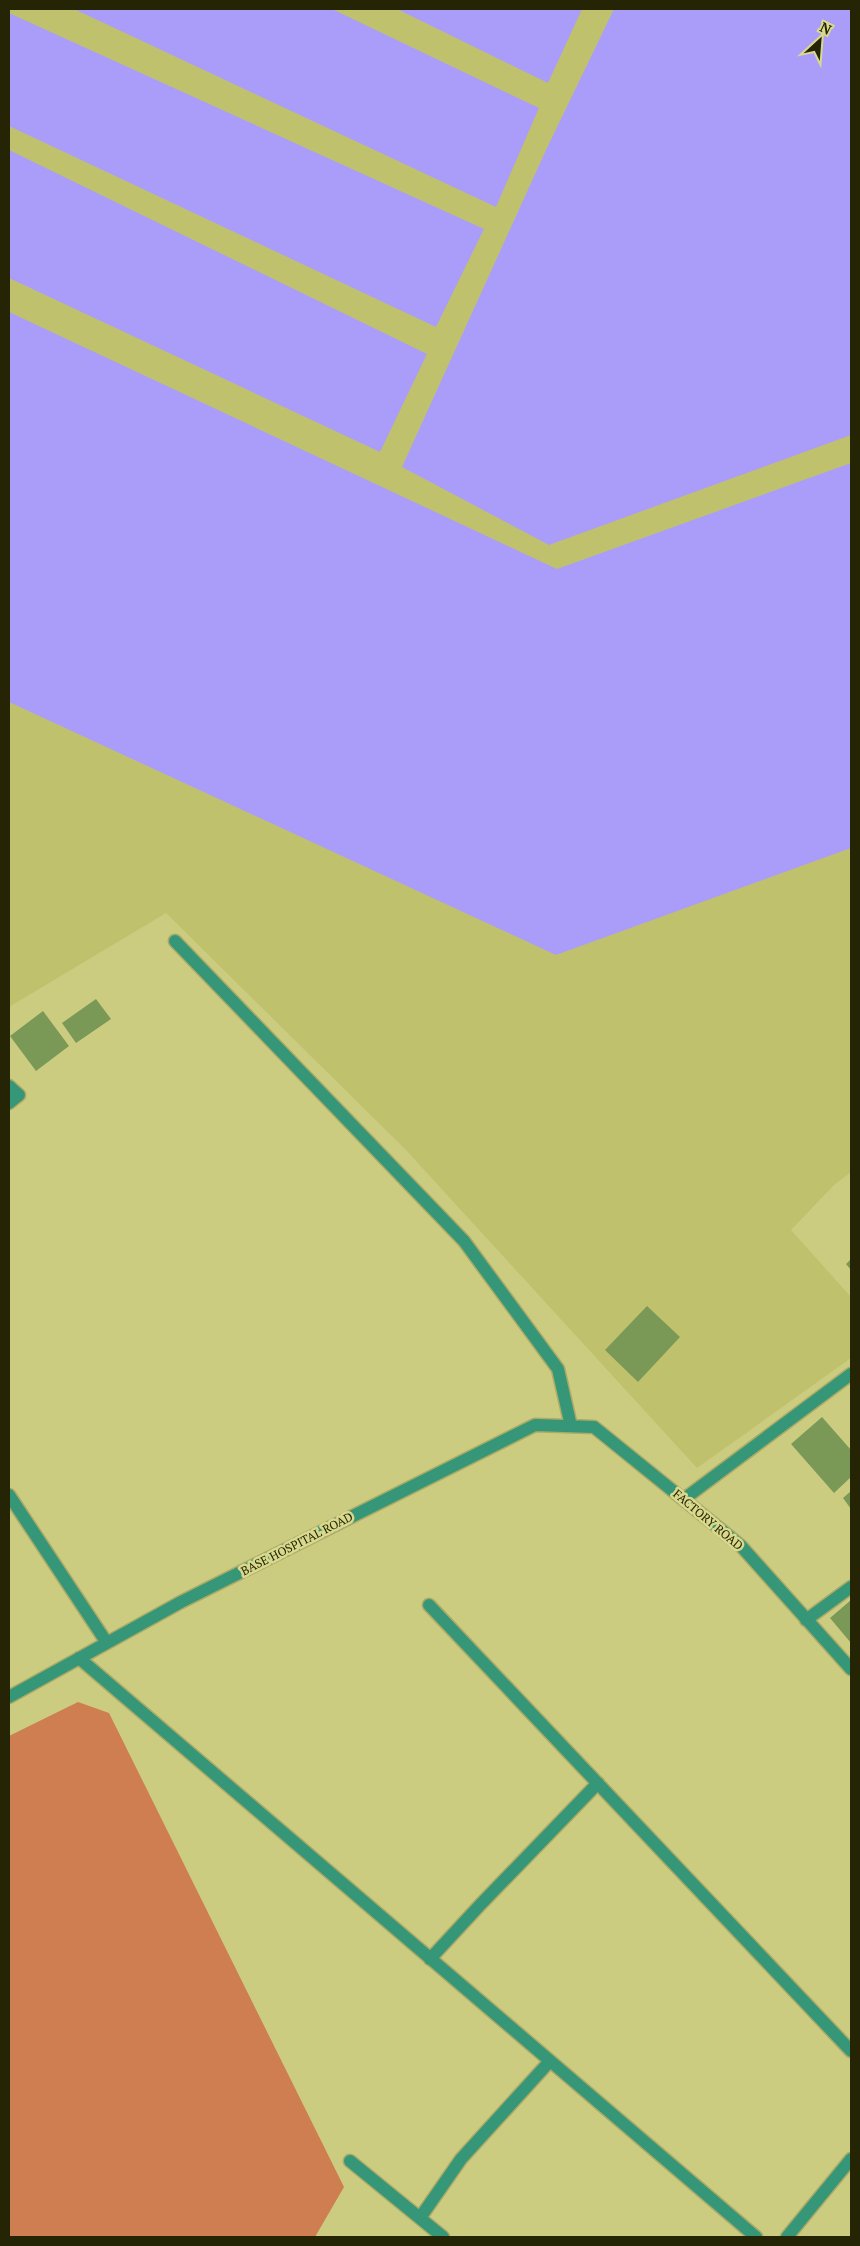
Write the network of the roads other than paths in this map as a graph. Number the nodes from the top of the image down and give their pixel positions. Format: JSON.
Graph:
{"nodes":[{"id":1,"x":175,"y":941,"type":"dead end"},
{"id":2,"x":9,"y":1086,"type":"edge"},
{"id":3,"x":9,"y":1103,"type":"edge"},
{"id":4,"x":851,"y":1374,"type":"edge"},
{"id":5,"x":571,"y":1426,"type":"junction"},
{"id":6,"x":594,"y":1427,"type":"joint"},
{"id":7,"x":9,"y":1495,"type":"edge"},
{"id":8,"x":684,"y":1499,"type":"junction"},
{"id":9,"x":851,"y":1587,"type":"edge"},
{"id":10,"x":429,"y":1605,"type":"dead end"},
{"id":11,"x":806,"y":1620,"type":"junction"},
{"id":12,"x":107,"y":1643,"type":"junction"},
{"id":13,"x":79,"y":1658,"type":"junction"},
{"id":14,"x":851,"y":1670,"type":"edge"},
{"id":15,"x":9,"y":1697,"type":"edge"},
{"id":16,"x":598,"y":1783,"type":"junction"},
{"id":17,"x":430,"y":1959,"type":"junction"},
{"id":18,"x":851,"y":2051,"type":"edge"},
{"id":19,"x":550,"y":2061,"type":"junction"},
{"id":20,"x":851,"y":2159,"type":"edge"},
{"id":21,"x":350,"y":2161,"type":"dead end"},
{"id":22,"x":420,"y":2218,"type":"junction"},
{"id":23,"x":443,"y":2237,"type":"edge"},
{"id":24,"x":756,"y":2237,"type":"edge"},
{"id":25,"x":787,"y":2237,"type":"edge"}],
"edges":[{"from":1,"to":5,"type":"street"},
{"from":2,"to":3,"type":"street"},
{"from":4,"to":8,"type":"street"},
{"from":5,"to":6,"type":"street","name":"BASE HOSPITAL ROAD"},
{"from":5,"to":12,"type":"street","name":"BASE HOSPITAL ROAD"},
{"from":6,"to":8,"type":"street","name":"FACTORY ROAD"},
{"from":7,"to":12,"type":"street"},
{"from":8,"to":11,"type":"street","name":"FACTORY ROAD"},
{"from":9,"to":11,"type":"street"},
{"from":10,"to":16,"type":"street"},
{"from":11,"to":14,"type":"street","name":"FACTORY ROAD"},
{"from":12,"to":13,"type":"street","name":"BASE HOSPITAL ROAD"},
{"from":13,"to":15,"type":"street","name":"BASE HOSPITAL ROAD"},
{"from":13,"to":17,"type":"street"},
{"from":16,"to":17,"type":"street"},
{"from":16,"to":18,"type":"street"},
{"from":17,"to":19,"type":"street"},
{"from":19,"to":22,"type":"street"},
{"from":19,"to":24,"type":"street"},
{"from":20,"to":25,"type":"street"},
{"from":21,"to":22,"type":"street"},
{"from":22,"to":23,"type":"street"}]}
